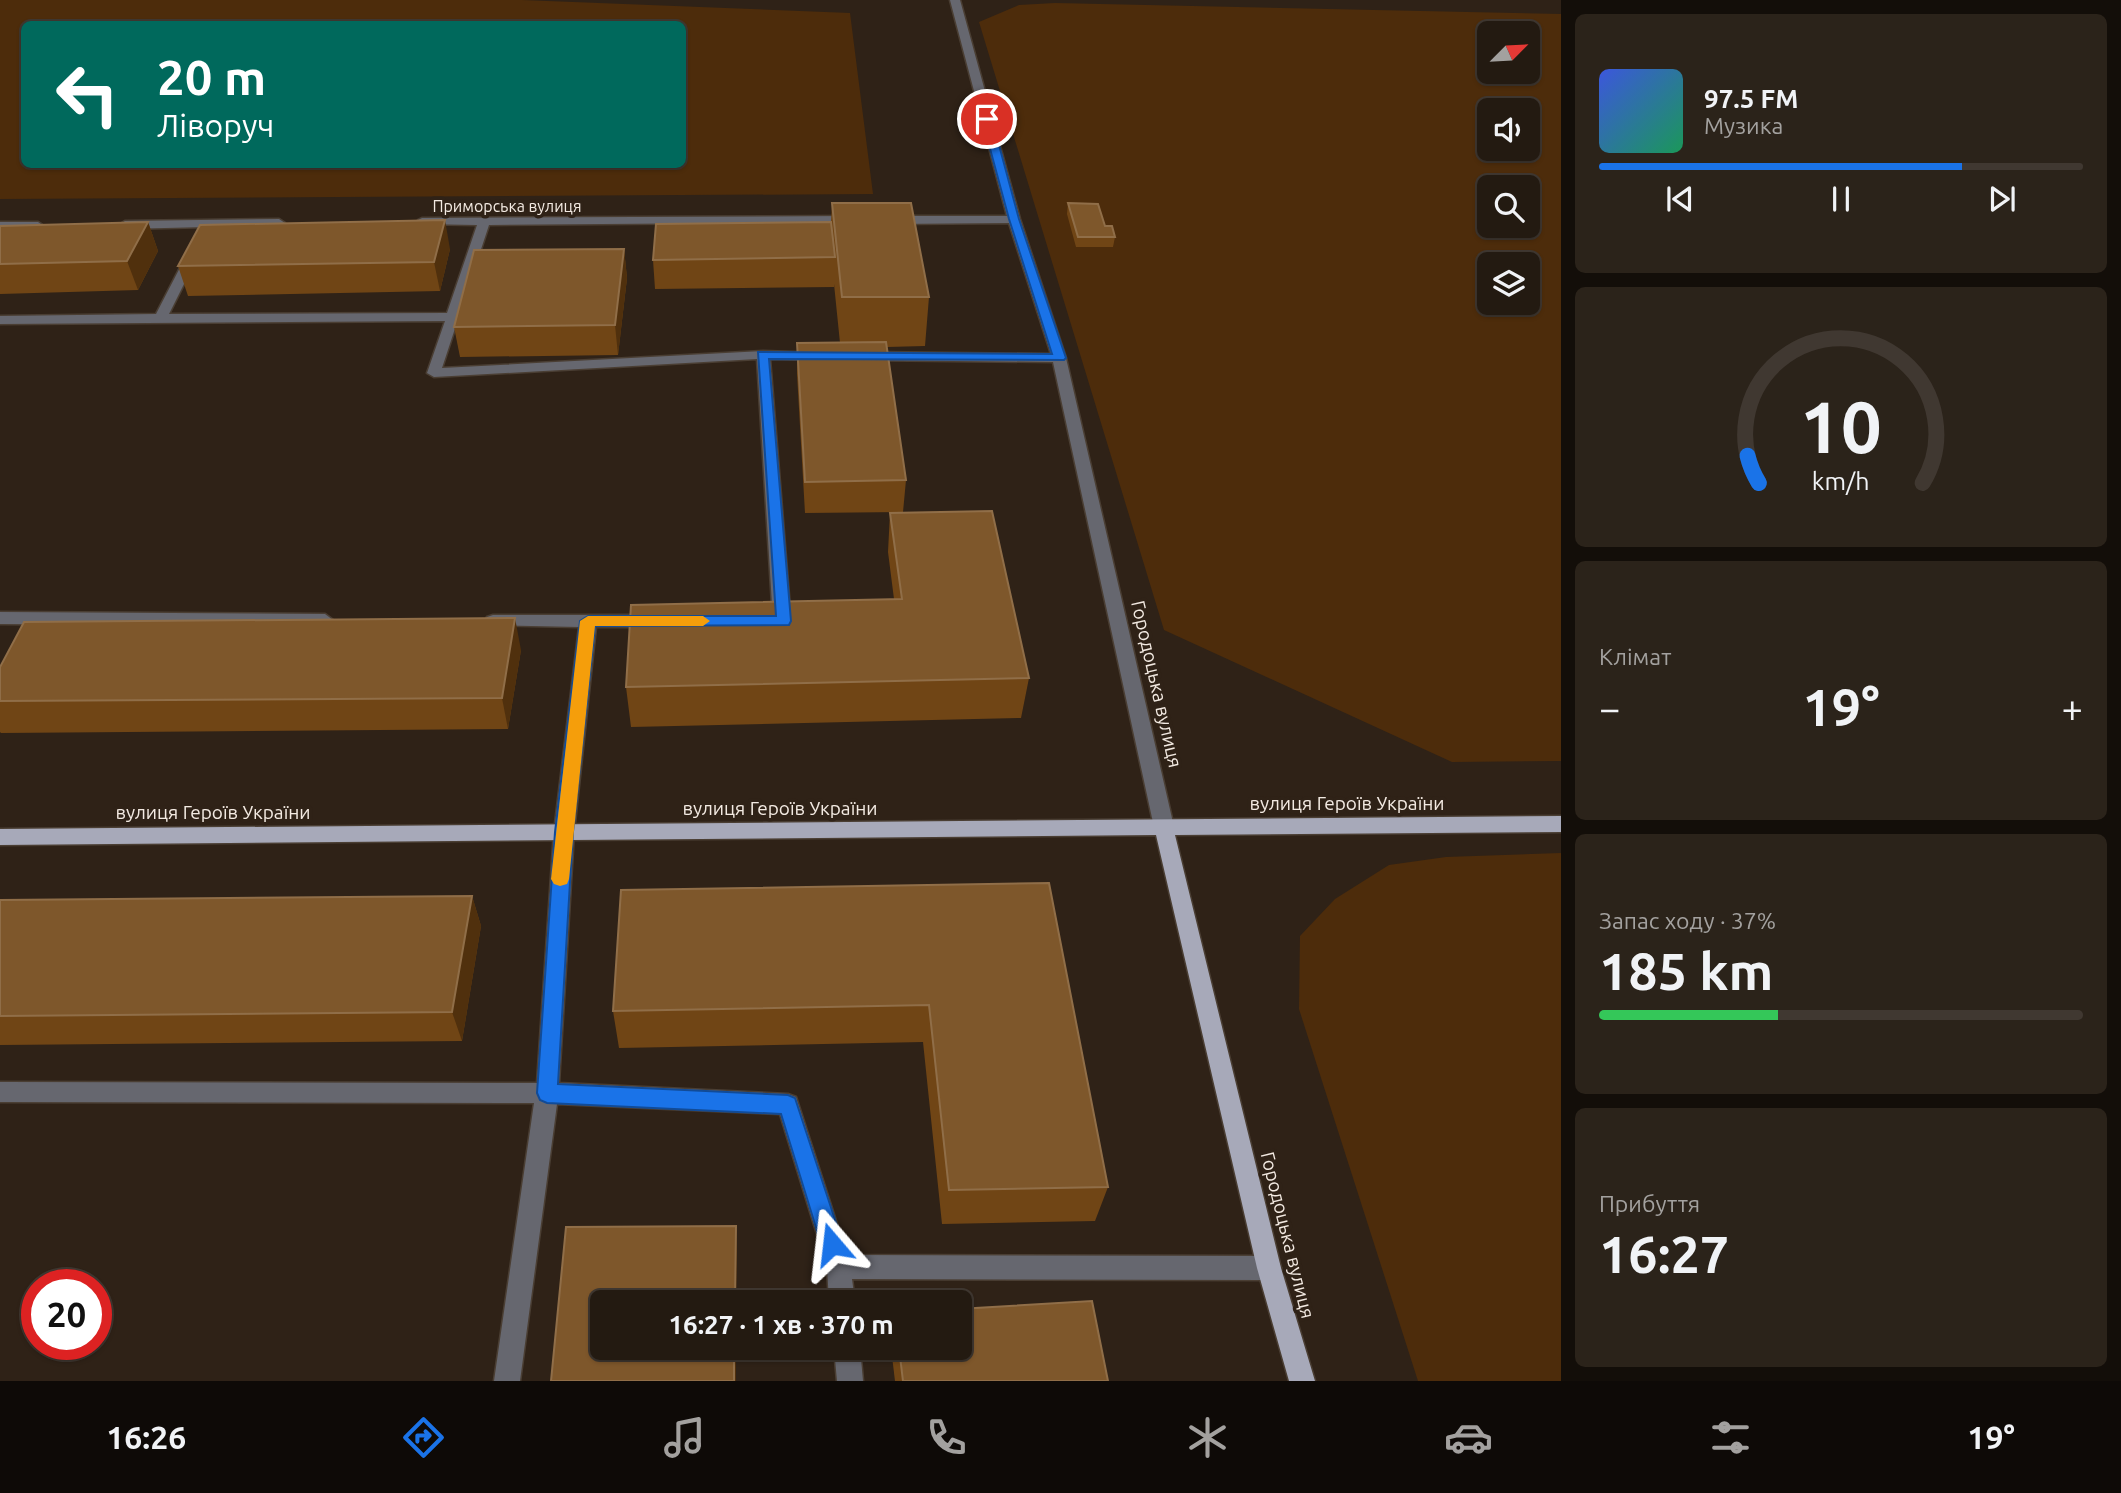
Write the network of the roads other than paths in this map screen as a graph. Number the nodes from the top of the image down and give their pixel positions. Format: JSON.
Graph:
{"nodes":[{"id":1,"x":956,"y":0,"type":"edge"},
{"id":2,"x":1014,"y":219,"type":"junction"},
{"id":3,"x":870,"y":220,"type":"edge"},
{"id":4,"x":884,"y":220,"type":"edge"},
{"id":5,"x":484,"y":221,"type":"junction"},
{"id":6,"x":415,"y":222,"type":"edge"},
{"id":7,"x":291,"y":223,"type":"edge"},
{"id":8,"x":56,"y":225,"type":"edge"},
{"id":9,"x":111,"y":225,"type":"edge"},
{"id":10,"x":0,"y":226,"type":"edge"},
{"id":11,"x":202,"y":236,"type":"junction"},
{"id":12,"x":452,"y":317,"type":"junction"},
{"id":13,"x":161,"y":318,"type":"junction"},
{"id":14,"x":0,"y":320,"type":"edge"},
{"id":15,"x":763,"y":355,"type":"junction"},
{"id":16,"x":1059,"y":358,"type":"junction"},
{"id":17,"x":0,"y":618,"type":"edge"},
{"id":18,"x":336,"y":620,"type":"edge"},
{"id":19,"x":476,"y":621,"type":"edge"},
{"id":20,"x":588,"y":621,"type":"junction"},
{"id":21,"x":671,"y":621,"type":"edge"},
{"id":22,"x":769,"y":621,"type":"edge"},
{"id":23,"x":1561,"y":824,"type":"edge"},
{"id":24,"x":1164,"y":827,"type":"junction"},
{"id":25,"x":564,"y":832,"type":"junction"},
{"id":26,"x":0,"y":837,"type":"edge"},
{"id":27,"x":0,"y":1092,"type":"edge"},
{"id":28,"x":547,"y":1093,"type":"junction"},
{"id":29,"x":839,"y":1267,"type":"junction"},
{"id":30,"x":1269,"y":1268,"type":"junction"},
{"id":31,"x":841,"y":1290,"type":"edge"},
{"id":32,"x":848,"y":1360,"type":"edge"},
{"id":33,"x":507,"y":1381,"type":"edge"},
{"id":34,"x":850,"y":1381,"type":"edge"},
{"id":35,"x":1302,"y":1381,"type":"edge"}],
"edges":[{"from":1,"to":2,"type":"street","name":"Городоцька вулиця"},
{"from":2,"to":4,"type":"street"},
{"from":2,"to":16,"type":"street","name":"Городоцька вулиця"},
{"from":3,"to":5,"type":"street","name":"Приморська вулиця"},
{"from":5,"to":6,"type":"street","name":"Приморська вулиця"},
{"from":5,"to":12,"type":"street"},
{"from":7,"to":11,"type":"street"},
{"from":8,"to":10,"type":"street"},
{"from":9,"to":11,"type":"street"},
{"from":11,"to":13,"type":"street"},
{"from":12,"to":13,"type":"street"},
{"from":12,"to":15,"type":"street"},
{"from":13,"to":14,"type":"street"},
{"from":15,"to":16,"type":"street"},
{"from":15,"to":22,"type":"street"},
{"from":16,"to":24,"type":"street","name":"Городоцька вулиця"},
{"from":17,"to":18,"type":"street"},
{"from":19,"to":20,"type":"street"},
{"from":20,"to":21,"type":"street"},
{"from":20,"to":25,"type":"street"},
{"from":23,"to":24,"type":"main road","name":"вулиця Героїв України"},
{"from":24,"to":25,"type":"main road","name":"вулиця Героїв України"},
{"from":24,"to":30,"type":"main road","name":"Городоцька вулиця"},
{"from":25,"to":26,"type":"main road","name":"вулиця Героїв України"},
{"from":25,"to":28,"type":"street"},
{"from":27,"to":28,"type":"street"},
{"from":28,"to":29,"type":"street"},
{"from":28,"to":33,"type":"street"},
{"from":29,"to":30,"type":"street"},
{"from":29,"to":31,"type":"street"},
{"from":30,"to":35,"type":"main road","name":"Городоцька вулиця"},
{"from":32,"to":34,"type":"street"}]}
